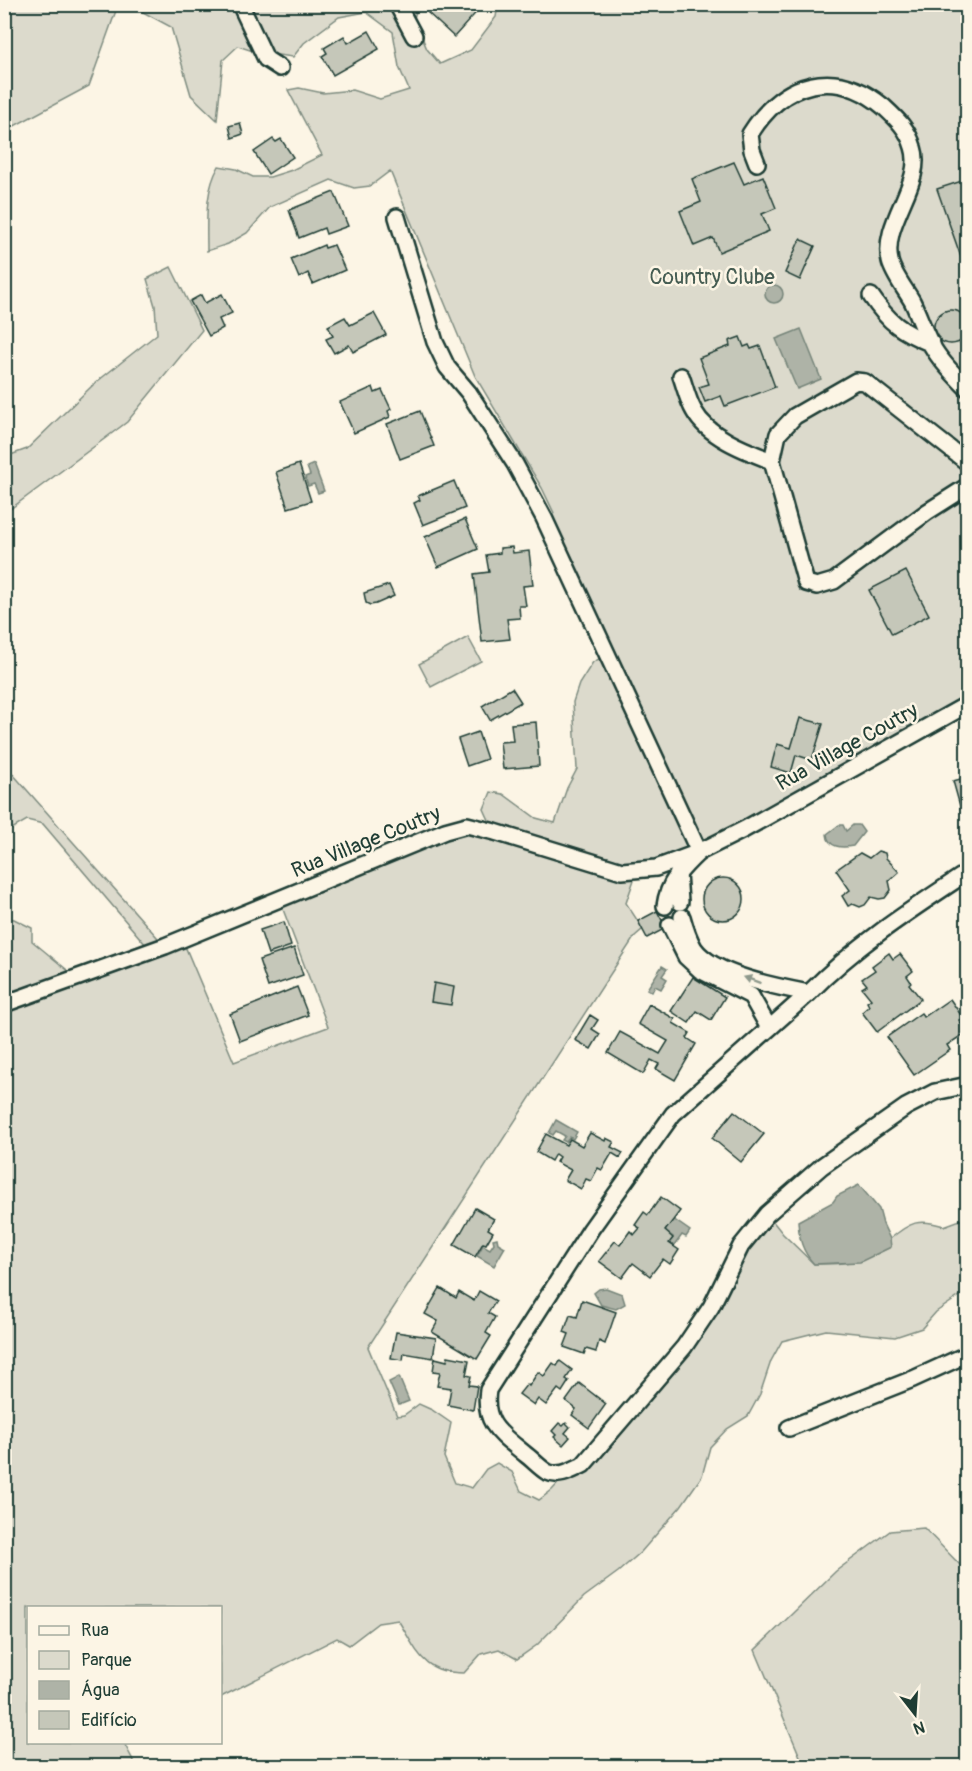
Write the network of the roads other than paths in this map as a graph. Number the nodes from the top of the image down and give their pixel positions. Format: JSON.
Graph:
{"nodes":[{"id":1,"x":240,"y":4,"type":"edge"},
{"id":2,"x":397,"y":4,"type":"edge"},
{"id":3,"x":414,"y":36,"type":"dead end"},
{"id":4,"x":280,"y":68,"type":"dead end"},
{"id":5,"x":757,"y":163,"type":"dead end"},
{"id":6,"x":397,"y":217,"type":"dead end"},
{"id":7,"x":871,"y":296,"type":"dead end"},
{"id":8,"x":932,"y":344,"type":"junction"},
{"id":9,"x":681,"y":376,"type":"dead end"},
{"id":10,"x":968,"y":389,"type":"edge"},
{"id":11,"x":772,"y":461,"type":"junction"},
{"id":12,"x":968,"y":463,"type":"edge"},
{"id":13,"x":968,"y":486,"type":"edge"},
{"id":14,"x":968,"y":704,"type":"edge"},
{"id":15,"x":699,"y":852,"type":"junction"},
{"id":16,"x":968,"y":872,"type":"edge"},
{"id":17,"x":674,"y":912,"type":"junction"},
{"id":18,"x":809,"y":993,"type":"junction"},
{"id":19,"x":4,"y":1004,"type":"edge"},
{"id":20,"x":769,"y":1028,"type":"junction"},
{"id":21,"x":968,"y":1085,"type":"edge"},
{"id":22,"x":968,"y":1354,"type":"edge"},
{"id":23,"x":789,"y":1428,"type":"dead end"}],
"edges":[{"from":1,"to":4,"type":"street"},
{"from":2,"to":3,"type":"street"},
{"from":5,"to":8,"type":"street"},
{"from":6,"to":15,"type":"street"},
{"from":7,"to":8,"type":"street"},
{"from":8,"to":10,"type":"street"},
{"from":9,"to":11,"type":"street"},
{"from":11,"to":12,"type":"street"},
{"from":11,"to":13,"type":"street"},
{"from":14,"to":15,"type":"street","name":"Rua Village Coutry"},
{"from":15,"to":17,"type":"street"},
{"from":15,"to":19,"type":"street","name":"Rua Village Coutry"},
{"from":16,"to":18,"type":"street"},
{"from":18,"to":17,"type":"street","one_way":true},
{"from":17,"to":20,"type":"street"},
{"from":18,"to":20,"type":"street"},
{"from":20,"to":21,"type":"street"},
{"from":22,"to":23,"type":"street"}]}
